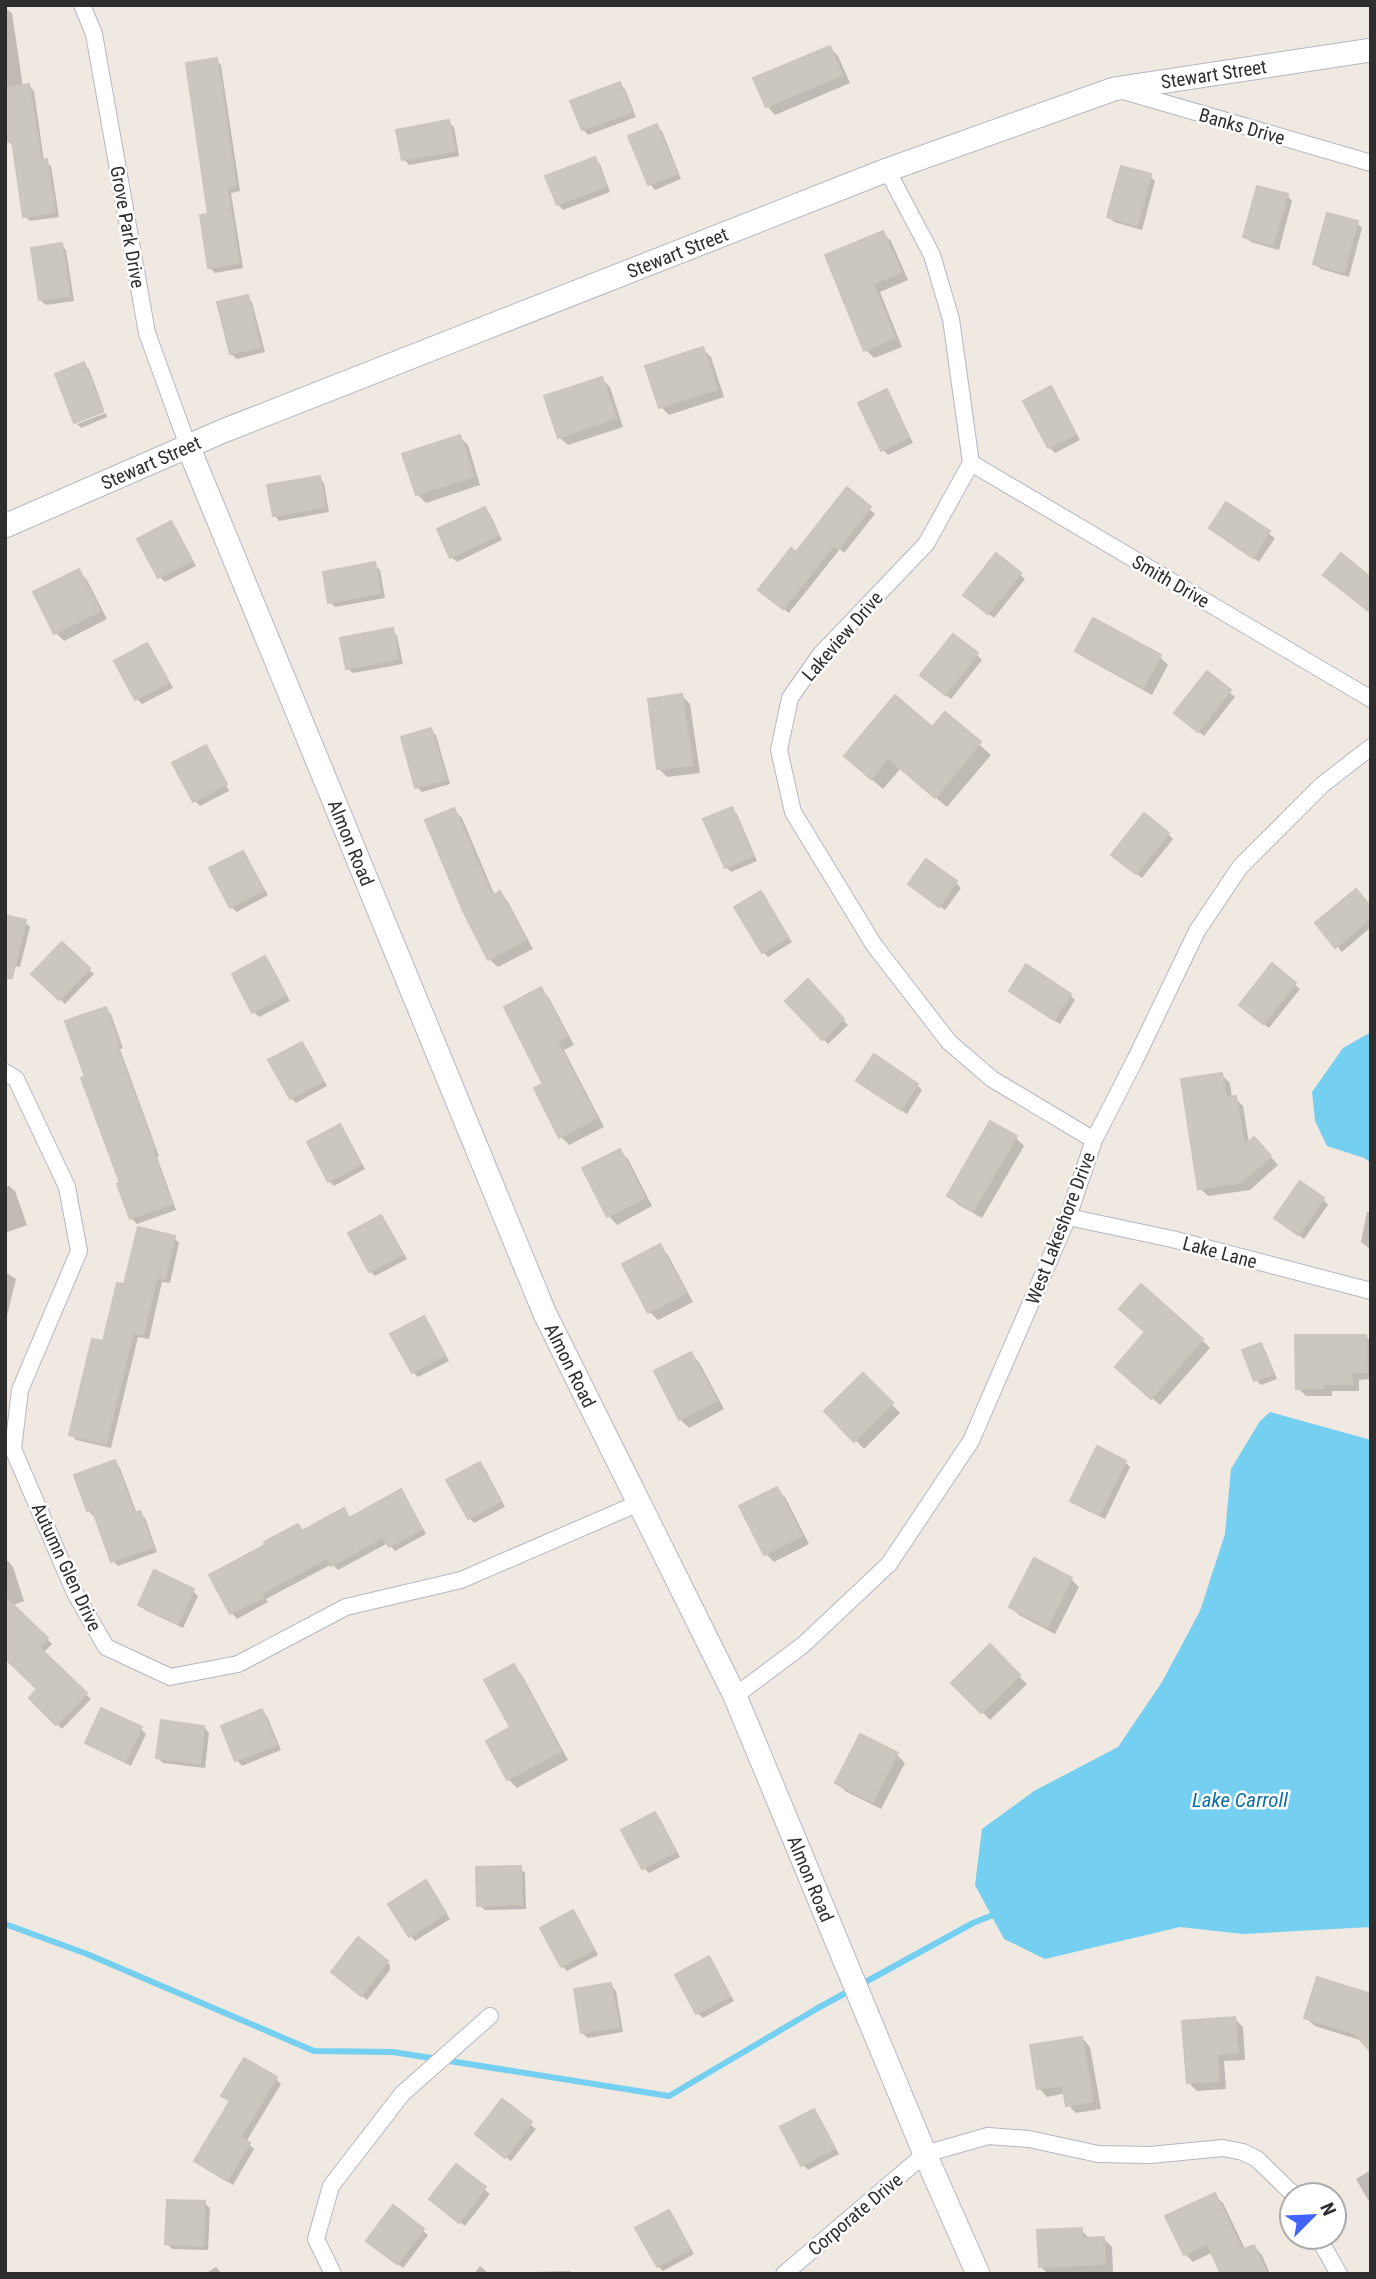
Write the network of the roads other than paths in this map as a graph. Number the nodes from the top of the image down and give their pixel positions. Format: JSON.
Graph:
{"nodes":[{"id":1,"x":82,"y":5,"type":"edge"},
{"id":2,"x":1371,"y":50,"type":"edge"},
{"id":3,"x":1114,"y":89,"type":"junction"},
{"id":4,"x":1371,"y":163,"type":"edge"},
{"id":5,"x":887,"y":170,"type":"junction"},
{"id":6,"x":188,"y":446,"type":"junction"},
{"id":7,"x":971,"y":463,"type":"junction"},
{"id":8,"x":5,"y":526,"type":"edge"},
{"id":9,"x":1371,"y":699,"type":"edge"},
{"id":10,"x":1371,"y":747,"type":"edge"},
{"id":11,"x":5,"y":1072,"type":"edge"},
{"id":12,"x":1094,"y":1140,"type":"junction"},
{"id":13,"x":1068,"y":1217,"type":"junction"},
{"id":14,"x":1371,"y":1292,"type":"edge"},
{"id":15,"x":639,"y":1503,"type":"junction"},
{"id":16,"x":735,"y":1696,"type":"junction"},
{"id":17,"x":490,"y":2016,"type":"dead end"},
{"id":18,"x":925,"y":2154,"type":"junction"},
{"id":19,"x":1280,"y":2181,"type":"edge"},
{"id":20,"x":1326,"y":2251,"type":"edge"},
{"id":21,"x":333,"y":2274,"type":"edge"},
{"id":22,"x":784,"y":2274,"type":"edge"},
{"id":23,"x":978,"y":2274,"type":"edge"},
{"id":24,"x":1339,"y":2274,"type":"edge"}],
"edges":[{"from":1,"to":6,"type":"street","name":"Grove Park Drive"},
{"from":2,"to":3,"type":"street","name":"Stewart Street"},
{"from":3,"to":4,"type":"street","name":"Banks Drive"},
{"from":3,"to":5,"type":"street","name":"Stewart Street"},
{"from":5,"to":6,"type":"street","name":"Stewart Street"},
{"from":5,"to":7,"type":"street"},
{"from":6,"to":8,"type":"street","name":"Stewart Street"},
{"from":6,"to":15,"type":"street","name":"Almon Road"},
{"from":7,"to":9,"type":"street","name":"Smith Drive"},
{"from":7,"to":12,"type":"street","name":"Lakeview Drive"},
{"from":10,"to":12,"type":"street","name":"West Lakeshore Drive"},
{"from":11,"to":15,"type":"street","name":"Autumn Glen Drive"},
{"from":12,"to":13,"type":"street","name":"West Lakeshore Drive"},
{"from":13,"to":14,"type":"street","name":"Lake Lane"},
{"from":13,"to":16,"type":"street","name":"West Lakeshore Drive"},
{"from":15,"to":16,"type":"street","name":"Almon Road"},
{"from":16,"to":18,"type":"street","name":"Almon Road"},
{"from":17,"to":21,"type":"street"},
{"from":18,"to":19,"type":"street"},
{"from":18,"to":22,"type":"street","name":"Corporate Drive"},
{"from":18,"to":23,"type":"street","name":"Almon Road"},
{"from":20,"to":24,"type":"street"}]}
